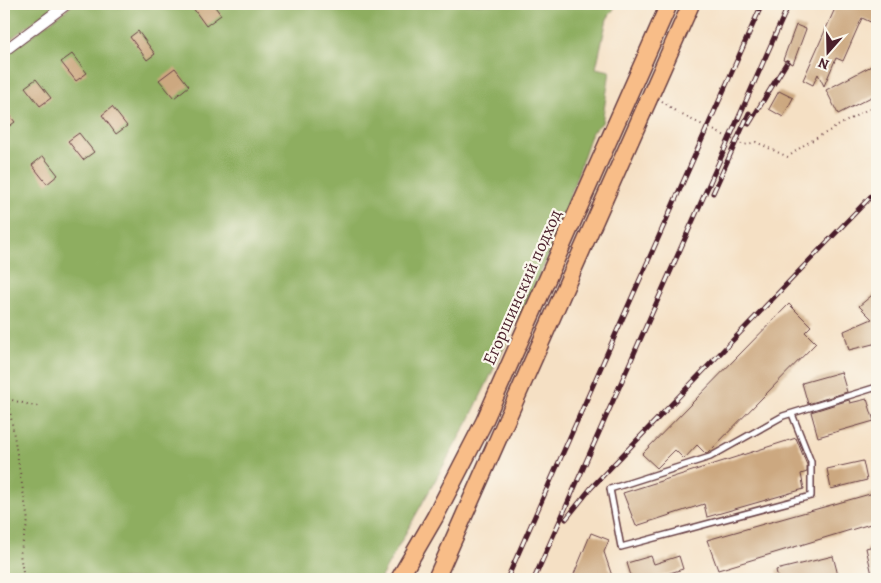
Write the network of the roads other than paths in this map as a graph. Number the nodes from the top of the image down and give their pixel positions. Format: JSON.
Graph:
{"nodes":[{"id":1,"x":67,"y":4,"type":"edge"},
{"id":2,"x":669,"y":4,"type":"edge"},
{"id":3,"x":692,"y":4,"type":"edge"},
{"id":4,"x":4,"y":51,"type":"edge"},
{"id":5,"x":877,"y":387,"type":"edge"},
{"id":6,"x":792,"y":414,"type":"junction"},
{"id":7,"x":399,"y":579,"type":"edge"},
{"id":8,"x":436,"y":579,"type":"edge"}],
"edges":[{"from":1,"to":4,"type":"street"},
{"from":2,"to":7,"type":"main road","name":"Егоршинский подход"},
{"from":3,"to":8,"type":"main road"},
{"from":5,"to":6,"type":"lane"},
{"from":6,"to":6,"type":"lane"}]}
